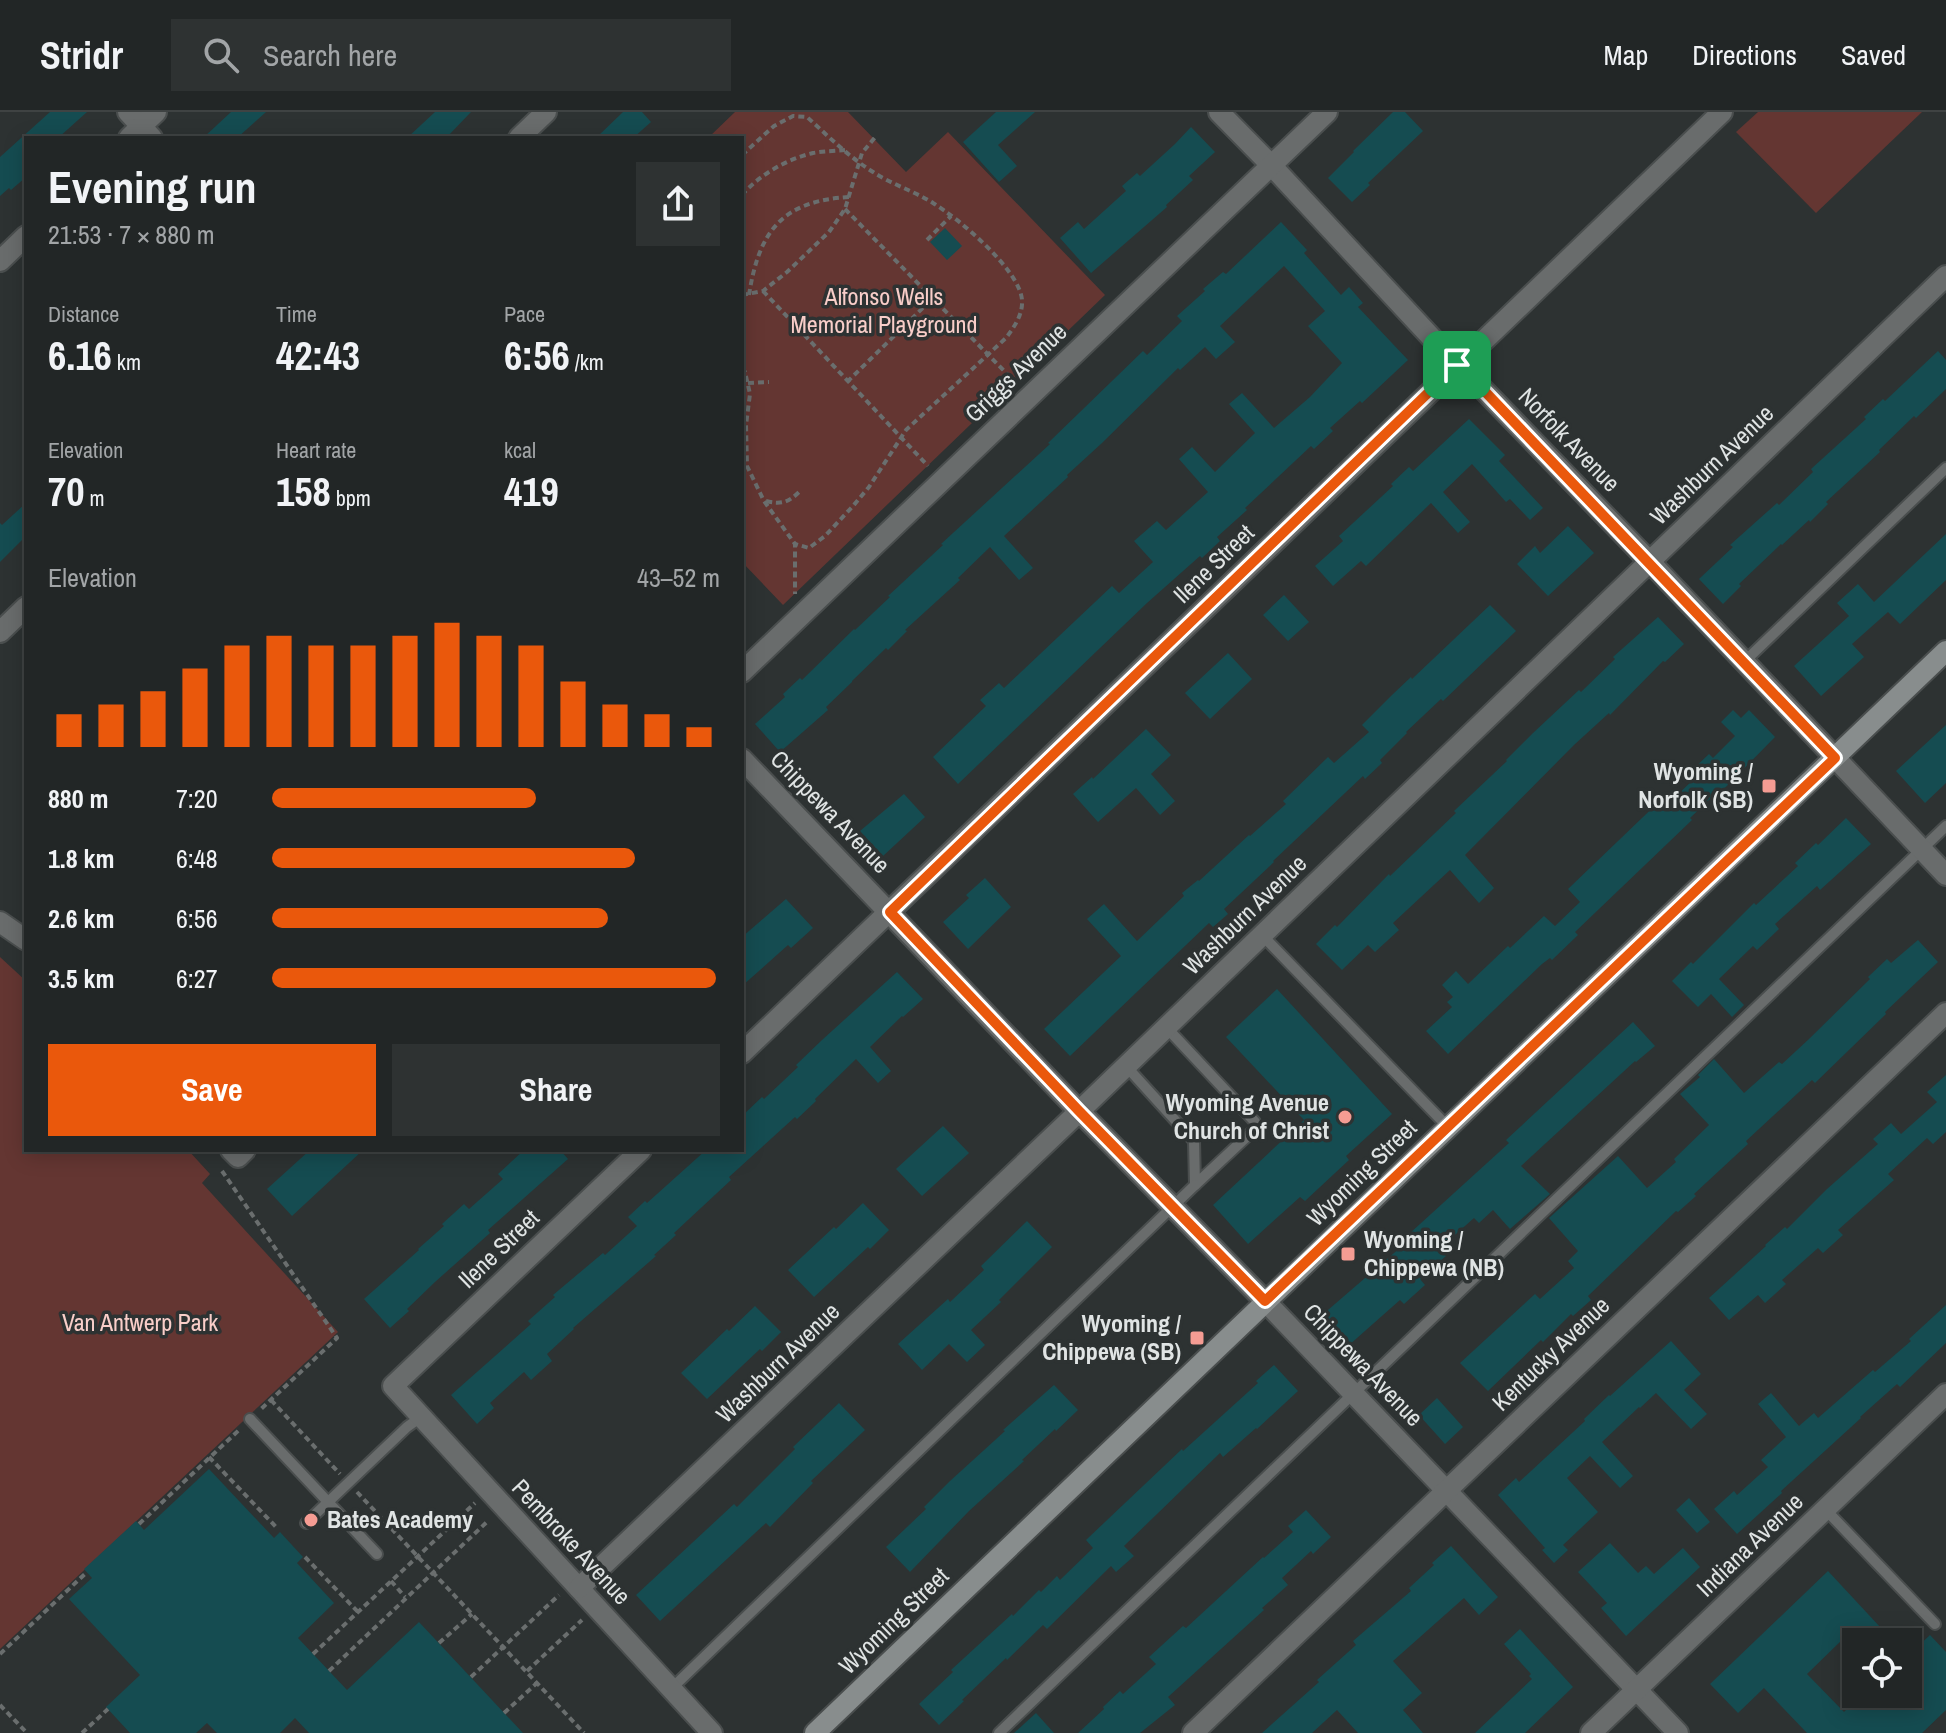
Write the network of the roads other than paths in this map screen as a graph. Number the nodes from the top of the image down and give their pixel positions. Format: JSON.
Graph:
{"nodes":[{"id":1,"x":156,"y":112,"type":"edge"},
{"id":2,"x":546,"y":112,"type":"edge"},
{"id":3,"x":1219,"y":112,"type":"edge"},
{"id":4,"x":1327,"y":112,"type":"edge"},
{"id":5,"x":1722,"y":112,"type":"edge"},
{"id":6,"x":137,"y":129,"type":"edge"},
{"id":7,"x":521,"y":136,"type":"edge"},
{"id":8,"x":1271,"y":165,"type":"junction"},
{"id":9,"x":24,"y":238,"type":"edge"},
{"id":10,"x":0,"y":261,"type":"edge"},
{"id":11,"x":1946,"y":276,"type":"edge"},
{"id":12,"x":1457,"y":365,"type":"junction"},
{"id":13,"x":1946,"y":468,"type":"edge"},
{"id":14,"x":1649,"y":561,"type":"junction"},
{"id":15,"x":24,"y":609,"type":"edge"},
{"id":16,"x":0,"y":632,"type":"edge"},
{"id":17,"x":1946,"y":651,"type":"edge"},
{"id":18,"x":1744,"y":662,"type":"junction"},
{"id":19,"x":744,"y":670,"type":"edge"},
{"id":20,"x":1835,"y":758,"type":"junction"},
{"id":21,"x":744,"y":761,"type":"edge"},
{"id":22,"x":1946,"y":826,"type":"edge"},
{"id":23,"x":1922,"y":849,"type":"junction"},
{"id":24,"x":1946,"y":875,"type":"edge"},
{"id":25,"x":890,"y":912,"type":"junction"},
{"id":26,"x":0,"y":922,"type":"edge"},
{"id":27,"x":1262,"y":935,"type":"junction"},
{"id":28,"x":24,"y":939,"type":"edge"},
{"id":29,"x":1946,"y":1013,"type":"edge"},
{"id":30,"x":1166,"y":1027,"type":"junction"},
{"id":31,"x":744,"y":1051,"type":"edge"},
{"id":32,"x":1126,"y":1066,"type":"junction"},
{"id":33,"x":1079,"y":1111,"type":"junction"},
{"id":34,"x":1448,"y":1127,"type":"junction"},
{"id":35,"x":639,"y":1152,"type":"edge"},
{"id":36,"x":1195,"y":1185,"type":"junction"},
{"id":37,"x":1173,"y":1207,"type":"junction"},
{"id":38,"x":1265,"y":1301,"type":"junction"},
{"id":39,"x":393,"y":1386,"type":"joint"},
{"id":40,"x":1353,"y":1392,"type":"junction"},
{"id":41,"x":1946,"y":1394,"type":"edge"},
{"id":42,"x":421,"y":1417,"type":"junction"},
{"id":43,"x":250,"y":1419,"type":"dead end"},
{"id":44,"x":1446,"y":1490,"type":"junction"},
{"id":45,"x":328,"y":1501,"type":"junction"},
{"id":46,"x":1825,"y":1509,"type":"junction"},
{"id":47,"x":306,"y":1523,"type":"dead end"},
{"id":48,"x":377,"y":1554,"type":"dead end"},
{"id":49,"x":570,"y":1591,"type":"junction"},
{"id":50,"x":1935,"y":1624,"type":"dead end"},
{"id":51,"x":671,"y":1689,"type":"junction"},
{"id":52,"x":1636,"y":1689,"type":"junction"},
{"id":53,"x":712,"y":1733,"type":"edge"},
{"id":54,"x":815,"y":1733,"type":"edge"},
{"id":55,"x":999,"y":1733,"type":"edge"},
{"id":56,"x":1193,"y":1733,"type":"edge"},
{"id":57,"x":1591,"y":1733,"type":"edge"},
{"id":58,"x":1678,"y":1733,"type":"edge"}],
"edges":[{"from":1,"to":6,"type":"street"},
{"from":2,"to":7,"type":"street"},
{"from":3,"to":8,"type":"street","name":"Norfolk Avenue"},
{"from":4,"to":8,"type":"street","name":"Griggs Avenue"},
{"from":5,"to":12,"type":"street","name":"Ilene Street"},
{"from":8,"to":12,"type":"street","name":"Norfolk Avenue"},
{"from":8,"to":19,"type":"street","name":"Griggs Avenue"},
{"from":9,"to":10,"type":"street"},
{"from":11,"to":14,"type":"street","name":"Washburn Avenue"},
{"from":12,"to":14,"type":"street","name":"Norfolk Avenue"},
{"from":12,"to":25,"type":"street","name":"Ilene Street"},
{"from":13,"to":18,"type":"lane"},
{"from":14,"to":18,"type":"street","name":"Norfolk Avenue"},
{"from":14,"to":27,"type":"street","name":"Washburn Avenue"},
{"from":15,"to":16,"type":"street"},
{"from":17,"to":20,"type":"street","name":"Wyoming Street"},
{"from":18,"to":20,"type":"street","name":"Norfolk Avenue"},
{"from":20,"to":23,"type":"street","name":"Norfolk Avenue"},
{"from":20,"to":34,"type":"street","name":"Wyoming Street"},
{"from":21,"to":25,"type":"street","name":"Chippewa Avenue"},
{"from":22,"to":23,"type":"lane"},
{"from":23,"to":24,"type":"street","name":"Norfolk Avenue"},
{"from":23,"to":40,"type":"lane"},
{"from":25,"to":31,"type":"street","name":"Ilene Street"},
{"from":25,"to":33,"type":"street","name":"Chippewa Avenue"},
{"from":26,"to":28,"type":"street"},
{"from":27,"to":30,"type":"street","name":"Washburn Avenue"},
{"from":27,"to":34,"type":"lane"},
{"from":29,"to":44,"type":"street","name":"Kentucky Avenue"},
{"from":30,"to":32,"type":"street","name":"Washburn Avenue"},
{"from":30,"to":36,"type":"lane"},
{"from":32,"to":33,"type":"street","name":"Washburn Avenue"},
{"from":32,"to":36,"type":"lane"},
{"from":33,"to":37,"type":"street","name":"Chippewa Avenue"},
{"from":33,"to":49,"type":"street","name":"Washburn Avenue"},
{"from":34,"to":38,"type":"street","name":"Wyoming Street"},
{"from":35,"to":39,"type":"street","name":"Ilene Street"},
{"from":36,"to":37,"type":"lane"},
{"from":37,"to":38,"type":"street","name":"Chippewa Avenue"},
{"from":37,"to":51,"type":"lane"},
{"from":38,"to":40,"type":"street","name":"Chippewa Avenue"},
{"from":38,"to":54,"type":"street","name":"Wyoming Street"},
{"from":39,"to":42,"type":"street","name":"Pembroke Avenue"},
{"from":40,"to":44,"type":"street","name":"Chippewa Avenue"},
{"from":40,"to":55,"type":"lane"},
{"from":41,"to":46,"type":"street","name":"Indiana Avenue"},
{"from":42,"to":45,"type":"lane"},
{"from":42,"to":49,"type":"street","name":"Pembroke Avenue"},
{"from":43,"to":45,"type":"lane"},
{"from":44,"to":52,"type":"street","name":"Chippewa Avenue"},
{"from":44,"to":56,"type":"street","name":"Kentucky Avenue"},
{"from":45,"to":47,"type":"lane"},
{"from":45,"to":48,"type":"lane"},
{"from":46,"to":50,"type":"lane"},
{"from":46,"to":52,"type":"street","name":"Indiana Avenue"},
{"from":49,"to":51,"type":"street","name":"Pembroke Avenue"},
{"from":51,"to":53,"type":"street","name":"Pembroke Avenue"},
{"from":52,"to":57,"type":"street","name":"Indiana Avenue"},
{"from":52,"to":58,"type":"street","name":"Chippewa Avenue"}]}
